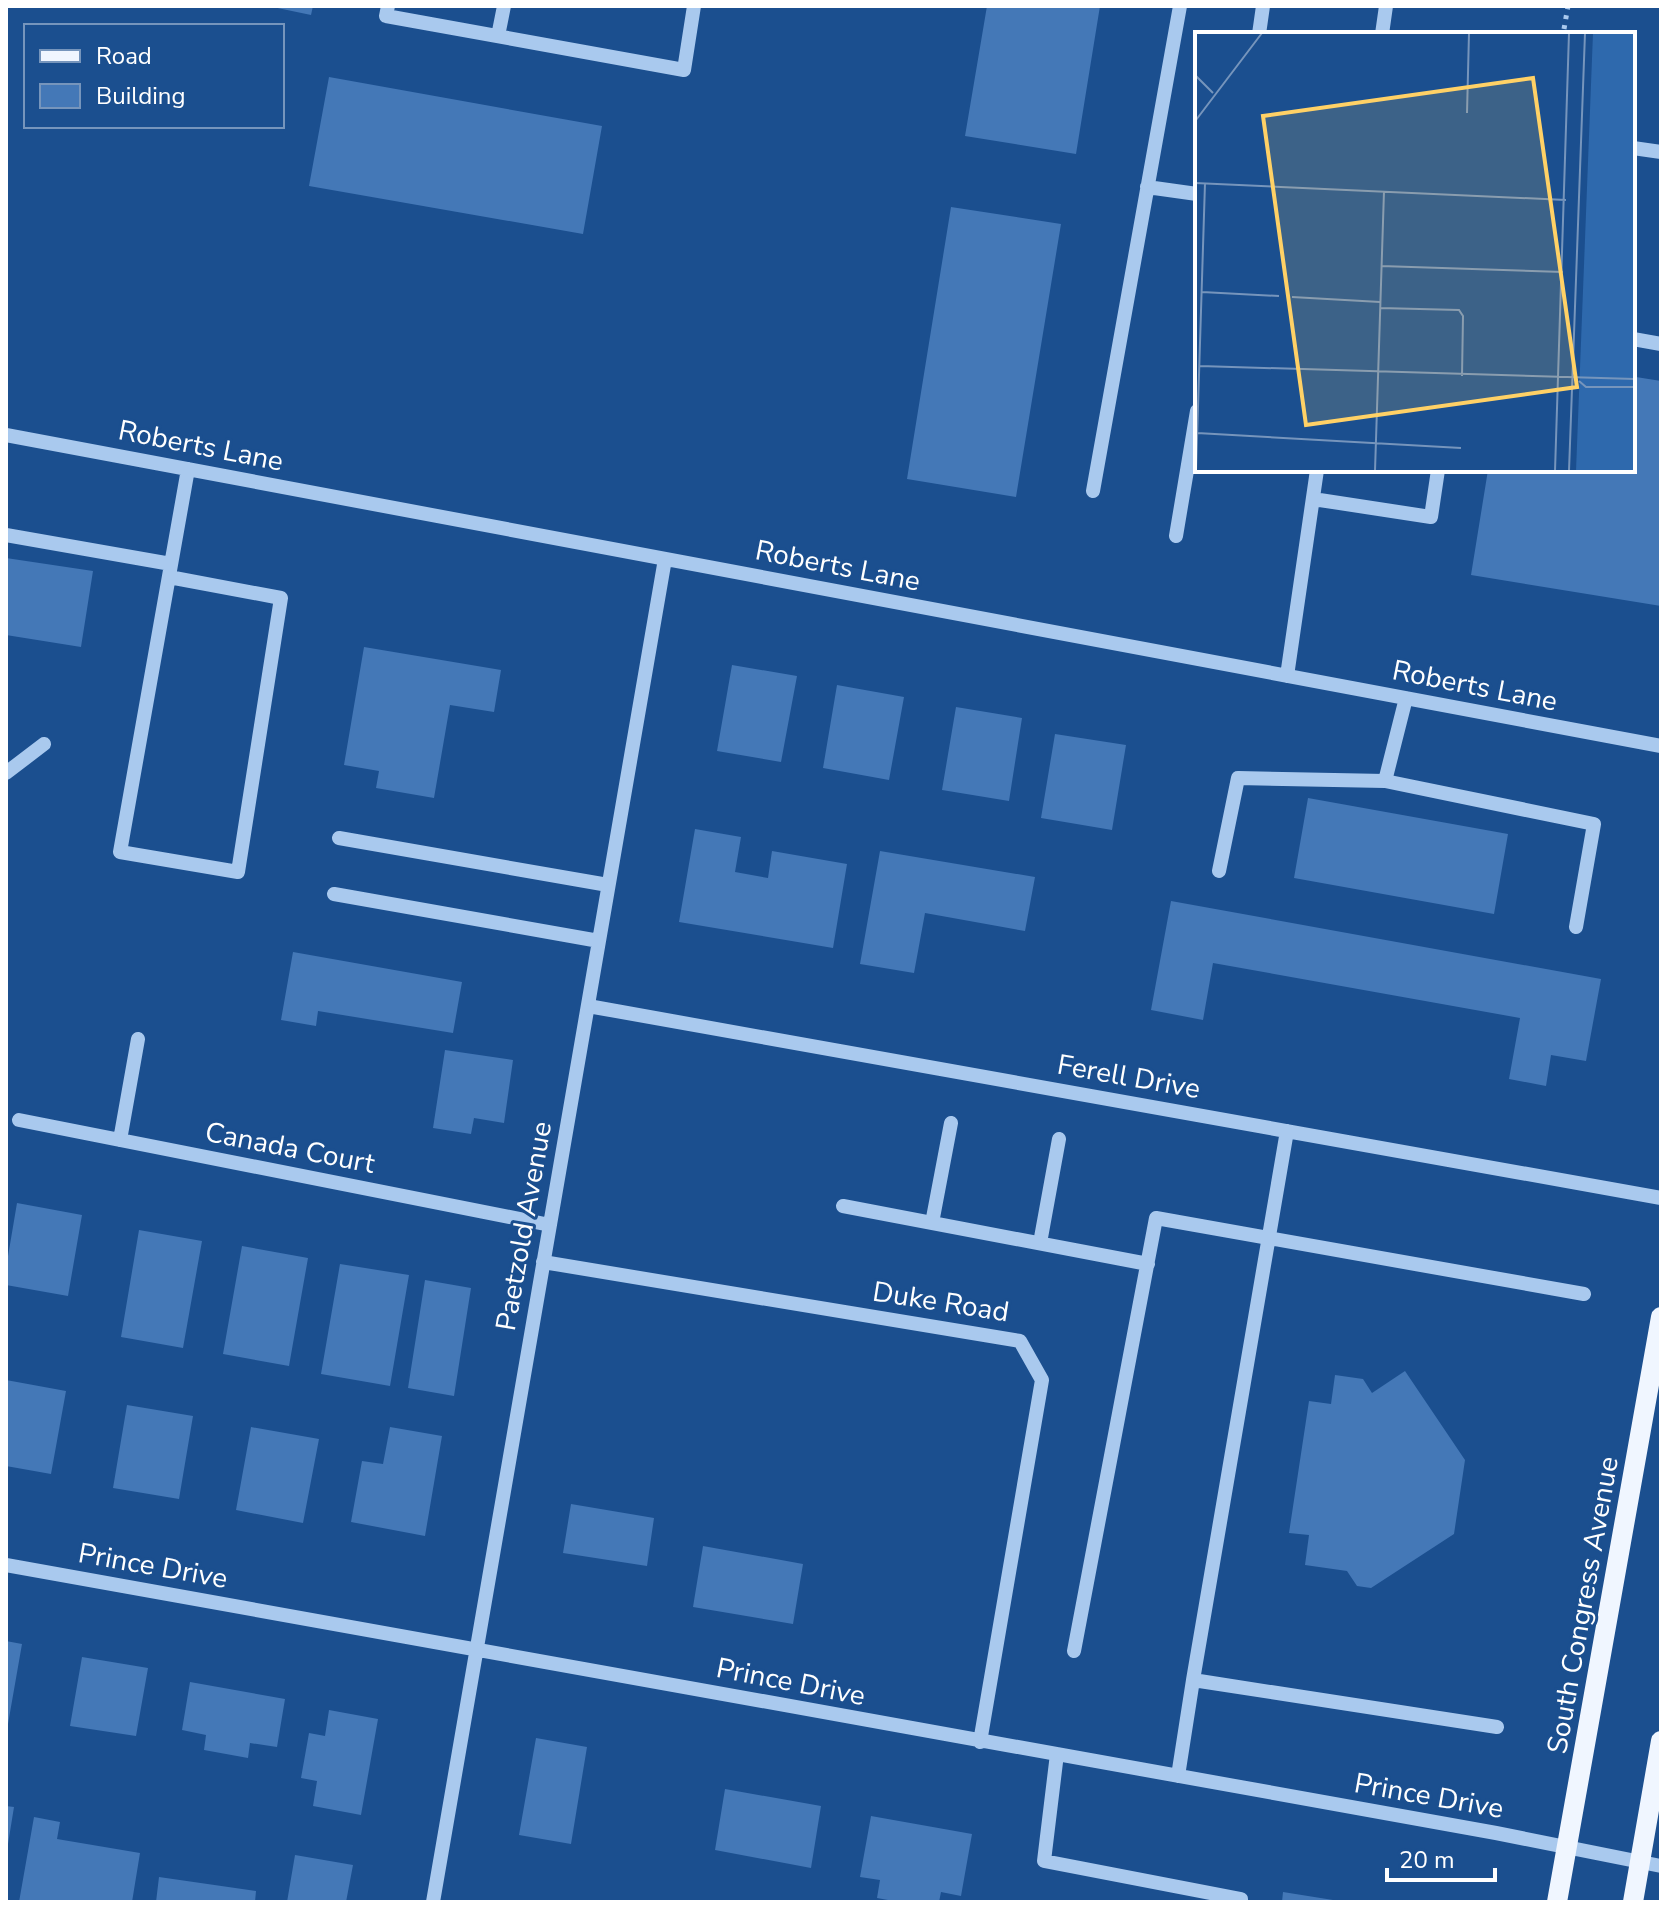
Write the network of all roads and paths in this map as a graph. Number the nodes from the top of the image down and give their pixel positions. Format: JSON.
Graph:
{"nodes":[{"id":1,"x":388,"y":6,"type":"edge"},
{"id":2,"x":504,"y":6,"type":"edge"},
{"id":3,"x":694,"y":6,"type":"edge"},
{"id":4,"x":1180,"y":6,"type":"edge"},
{"id":5,"x":1263,"y":6,"type":"edge"},
{"id":6,"x":1386,"y":6,"type":"edge"},
{"id":7,"x":1568,"y":6,"type":"edge"},
{"id":8,"x":1564,"y":29,"type":"dead end"},
{"id":9,"x":1259,"y":32,"type":"edge"},
{"id":10,"x":1382,"y":32,"type":"edge"},
{"id":11,"x":498,"y":36,"type":"junction"},
{"id":12,"x":1635,"y":148,"type":"edge"},
{"id":13,"x":1661,"y":152,"type":"edge"},
{"id":14,"x":1147,"y":187,"type":"junction"},
{"id":15,"x":1195,"y":194,"type":"edge"},
{"id":16,"x":1635,"y":339,"type":"edge"},
{"id":17,"x":1661,"y":344,"type":"edge"},
{"id":18,"x":1195,"y":423,"type":"edge"},
{"id":19,"x":6,"y":435,"type":"edge"},
{"id":20,"x":188,"y":469,"type":"junction"},
{"id":21,"x":1317,"y":472,"type":"edge"},
{"id":22,"x":1438,"y":472,"type":"edge"},
{"id":23,"x":1093,"y":491,"type":"dead end"},
{"id":24,"x":1313,"y":499,"type":"junction"},
{"id":25,"x":6,"y":535,"type":"edge"},
{"id":26,"x":1176,"y":536,"type":"dead end"},
{"id":27,"x":665,"y":559,"type":"junction"},
{"id":28,"x":170,"y":570,"type":"junction"},
{"id":29,"x":1287,"y":676,"type":"junction"},
{"id":30,"x":1406,"y":698,"type":"junction"},
{"id":31,"x":44,"y":744,"type":"dead end"},
{"id":32,"x":1661,"y":746,"type":"edge"},
{"id":33,"x":6,"y":773,"type":"edge"},
{"id":34,"x":1385,"y":781,"type":"junction"},
{"id":35,"x":339,"y":838,"type":"dead end"},
{"id":36,"x":1219,"y":871,"type":"dead end"},
{"id":37,"x":608,"y":885,"type":"junction"},
{"id":38,"x":334,"y":894,"type":"dead end"},
{"id":39,"x":1576,"y":927,"type":"dead end"},
{"id":40,"x":599,"y":941,"type":"junction"},
{"id":41,"x":588,"y":1006,"type":"junction"},
{"id":42,"x":138,"y":1039,"type":"dead end"},
{"id":43,"x":19,"y":1120,"type":"dead end"},
{"id":44,"x":951,"y":1123,"type":"dead end"},
{"id":45,"x":1287,"y":1131,"type":"junction"},
{"id":46,"x":1059,"y":1139,"type":"dead end"},
{"id":47,"x":120,"y":1140,"type":"junction"},
{"id":48,"x":1661,"y":1198,"type":"edge"},
{"id":49,"x":843,"y":1206,"type":"dead end"},
{"id":50,"x":932,"y":1223,"type":"junction"},
{"id":51,"x":550,"y":1225,"type":"junction"},
{"id":52,"x":1269,"y":1237,"type":"junction"},
{"id":53,"x":1040,"y":1243,"type":"junction"},
{"id":54,"x":543,"y":1262,"type":"junction"},
{"id":55,"x":1148,"y":1264,"type":"junction"},
{"id":56,"x":1584,"y":1294,"type":"dead end"},
{"id":57,"x":1661,"y":1317,"type":"edge"},
{"id":58,"x":6,"y":1565,"type":"edge"},
{"id":59,"x":476,"y":1649,"type":"junction"},
{"id":60,"x":1074,"y":1651,"type":"dead end"},
{"id":61,"x":1193,"y":1680,"type":"junction"},
{"id":62,"x":1497,"y":1727,"type":"dead end"},
{"id":63,"x":1661,"y":1741,"type":"edge"},
{"id":64,"x":980,"y":1742,"type":"junction"},
{"id":65,"x":1057,"y":1754,"type":"junction"},
{"id":66,"x":1178,"y":1776,"type":"junction"},
{"id":67,"x":1567,"y":1847,"type":"junction"},
{"id":68,"x":1640,"y":1861,"type":"junction"},
{"id":69,"x":1661,"y":1866,"type":"edge"},
{"id":70,"x":1241,"y":1899,"type":"dead end"},
{"id":71,"x":433,"y":1902,"type":"edge"},
{"id":72,"x":1557,"y":1902,"type":"edge"},
{"id":73,"x":1633,"y":1902,"type":"edge"}],
"edges":[{"from":1,"to":11,"type":"street"},
{"from":2,"to":11,"type":"street"},
{"from":3,"to":11,"type":"street"},
{"from":4,"to":14,"type":"street"},
{"from":5,"to":9,"type":"street"},
{"from":6,"to":10,"type":"street"},
{"from":7,"to":8,"type":"path"},
{"from":12,"to":13,"type":"street"},
{"from":14,"to":15,"type":"street"},
{"from":14,"to":23,"type":"street"},
{"from":16,"to":17,"type":"street"},
{"from":18,"to":26,"type":"street"},
{"from":19,"to":20,"type":"street","name":"Roberts Lane"},
{"from":20,"to":27,"type":"street","name":"Roberts Lane"},
{"from":20,"to":28,"type":"street"},
{"from":21,"to":24,"type":"street"},
{"from":22,"to":24,"type":"street"},
{"from":24,"to":29,"type":"street"},
{"from":25,"to":28,"type":"street"},
{"from":27,"to":29,"type":"street","name":"Roberts Lane"},
{"from":27,"to":37,"type":"street","name":"Paetzold Avenue"},
{"from":28,"to":28,"type":"street"},
{"from":29,"to":30,"type":"street","name":"Roberts Lane"},
{"from":30,"to":32,"type":"street","name":"Roberts Lane"},
{"from":30,"to":34,"type":"street"},
{"from":31,"to":33,"type":"street"},
{"from":34,"to":36,"type":"street"},
{"from":34,"to":39,"type":"street"},
{"from":35,"to":37,"type":"street"},
{"from":37,"to":40,"type":"street","name":"Paetzold Avenue"},
{"from":38,"to":40,"type":"street"},
{"from":40,"to":41,"type":"street","name":"Paetzold Avenue"},
{"from":41,"to":45,"type":"street","name":"Ferell Drive"},
{"from":41,"to":51,"type":"street","name":"Paetzold Avenue"},
{"from":42,"to":47,"type":"street"},
{"from":43,"to":47,"type":"street","name":"Canada Court"},
{"from":44,"to":50,"type":"street"},
{"from":45,"to":48,"type":"street","name":"Ferell Drive"},
{"from":45,"to":52,"type":"street"},
{"from":46,"to":53,"type":"street"},
{"from":47,"to":51,"type":"street","name":"Canada Court"},
{"from":49,"to":50,"type":"street"},
{"from":50,"to":53,"type":"street"},
{"from":51,"to":54,"type":"street","name":"Paetzold Avenue"},
{"from":52,"to":55,"type":"street"},
{"from":52,"to":56,"type":"street"},
{"from":52,"to":61,"type":"street"},
{"from":53,"to":55,"type":"street"},
{"from":54,"to":59,"type":"street","name":"Paetzold Avenue"},
{"from":54,"to":64,"type":"street","name":"Duke Road"},
{"from":55,"to":60,"type":"street"},
{"from":57,"to":67,"type":"main road","name":"South Congress Avenue"},
{"from":58,"to":59,"type":"street","name":"Prince Drive"},
{"from":59,"to":64,"type":"street","name":"Prince Drive"},
{"from":59,"to":71,"type":"street","name":"Paetzold Avenue"},
{"from":61,"to":62,"type":"street"},
{"from":61,"to":66,"type":"street"},
{"from":63,"to":68,"type":"main road"},
{"from":64,"to":65,"type":"street","name":"Prince Drive"},
{"from":65,"to":66,"type":"street","name":"Prince Drive"},
{"from":65,"to":70,"type":"street"},
{"from":66,"to":67,"type":"street","name":"Prince Drive"},
{"from":67,"to":68,"type":"street","name":"Prince Drive"},
{"from":67,"to":72,"type":"main road","name":"South Congress Avenue"},
{"from":68,"to":69,"type":"street","name":"Prince Drive"},
{"from":68,"to":73,"type":"main road"}]}
